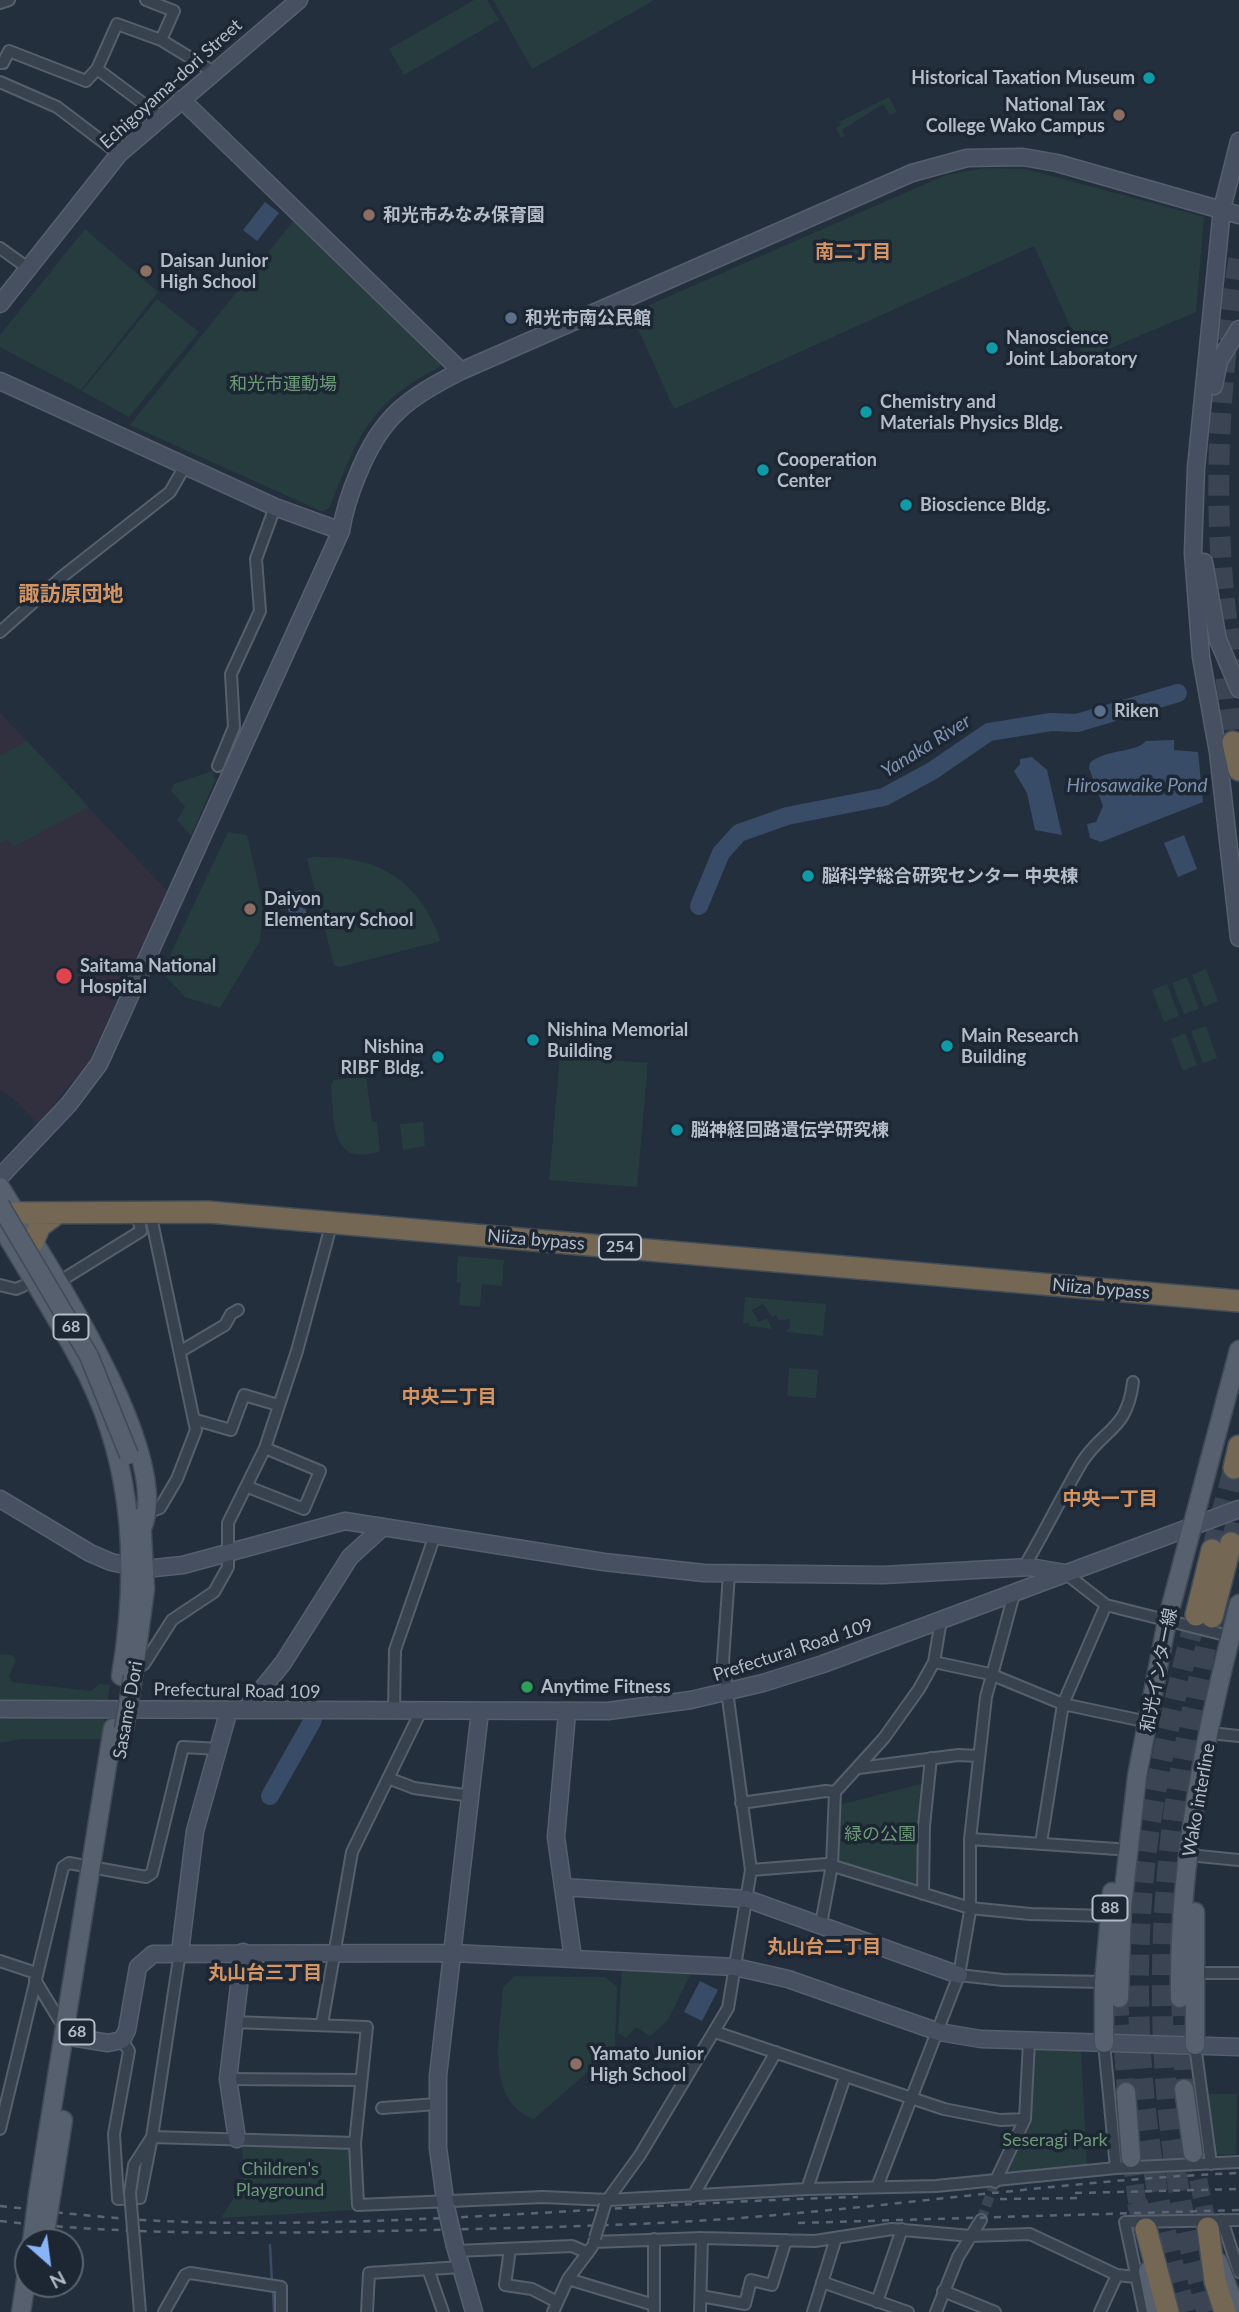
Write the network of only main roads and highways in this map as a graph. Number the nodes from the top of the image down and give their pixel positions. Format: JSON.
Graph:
{"nodes":[{"id":1,"x":1233,"y":742,"type":"dead end"},
{"id":2,"x":1239,"y":770,"type":"edge"},
{"id":3,"x":3,"y":1206,"type":"edge"},
{"id":4,"x":58,"y":1213,"type":"junction"},
{"id":5,"x":33,"y":1242,"type":"junction"},
{"id":6,"x":0,"y":1247,"type":"edge"},
{"id":7,"x":1239,"y":1288,"type":"edge"},
{"id":8,"x":1239,"y":1301,"type":"edge"},
{"id":9,"x":1239,"y":1350,"type":"edge"},
{"id":10,"x":1239,"y":1447,"type":"edge"},
{"id":11,"x":1234,"y":1468,"type":"dead end"},
{"id":12,"x":141,"y":1527,"type":"junction"},
{"id":13,"x":1222,"y":1546,"type":"tunnel mouth"},
{"id":14,"x":1239,"y":1604,"type":"edge"},
{"id":15,"x":1204,"y":1616,"type":"tunnel mouth"},
{"id":16,"x":1235,"y":1638,"type":"edge"},
{"id":17,"x":1137,"y":1776,"type":"junction"},
{"id":18,"x":1199,"y":1786,"type":"junction"},
{"id":19,"x":1119,"y":1998,"type":"tunnel mouth"},
{"id":20,"x":1181,"y":1998,"type":"tunnel mouth"},
{"id":21,"x":1104,"y":2043,"type":"road end"},
{"id":22,"x":1195,"y":2045,"type":"road end"},
{"id":23,"x":1184,"y":2089,"type":"tunnel mouth"},
{"id":24,"x":1126,"y":2092,"type":"tunnel mouth"},
{"id":25,"x":1193,"y":2153,"type":"tunnel mouth"},
{"id":26,"x":1124,"y":2163,"type":"tunnel mouth"},
{"id":27,"x":45,"y":2196,"type":"junction"},
{"id":28,"x":1215,"y":2224,"type":"joint"},
{"id":29,"x":36,"y":2228,"type":"edge"},
{"id":30,"x":44,"y":2228,"type":"edge"},
{"id":31,"x":1144,"y":2230,"type":"joint"},
{"id":32,"x":1146,"y":2311,"type":"edge"},
{"id":33,"x":1168,"y":2312,"type":"edge"},
{"id":34,"x":1225,"y":2312,"type":"edge"},
{"id":35,"x":1237,"y":2312,"type":"edge"}],
"edges":[{"from":1,"to":2,"type":"highway"},
{"from":3,"to":4,"type":"highway","name":"Niiza bypass","number":"254"},
{"from":3,"to":5,"type":"main road"},
{"from":3,"to":7,"type":"highway","name":"Niiza bypass","number":"254"},
{"from":3,"to":12,"type":"main road","name":"Sasame Dori","number":"68","bridge":true},
{"from":4,"to":5,"type":"highway"},
{"from":4,"to":8,"type":"highway","name":"Niiza bypass","number":"254"},
{"from":5,"to":12,"type":"main road"},
{"from":6,"to":12,"type":"main road"},
{"from":9,"to":17,"type":"main road","name":"和光インター線","number":"88"},
{"from":10,"to":11,"type":"highway"},
{"from":12,"to":27,"type":"main road","name":"Sasame Dori","number":"68"},
{"from":13,"to":15,"type":"highway"},
{"from":14,"to":16,"type":"main road","name":"Wako interline"},
{"from":16,"to":18,"type":"main road","name":"Wako interline"},
{"from":17,"to":19,"type":"main road","name":"和光インター線","number":"88"},
{"from":17,"to":21,"type":"main road","number":"88"},
{"from":18,"to":20,"type":"main road","name":"Wako interline"},
{"from":18,"to":22,"type":"main road"},
{"from":23,"to":25,"type":"main road"},
{"from":24,"to":26,"type":"main road"},
{"from":27,"to":29,"type":"main road","name":"Sasame Dori","number":"68","bridge":true},
{"from":27,"to":30,"type":"main road","name":"Sasame Dori","number":"68","bridge":true},
{"from":28,"to":34,"type":"highway"},
{"from":28,"to":35,"type":"main road"},
{"from":31,"to":32,"type":"main road"},
{"from":31,"to":33,"type":"highway"}]}
